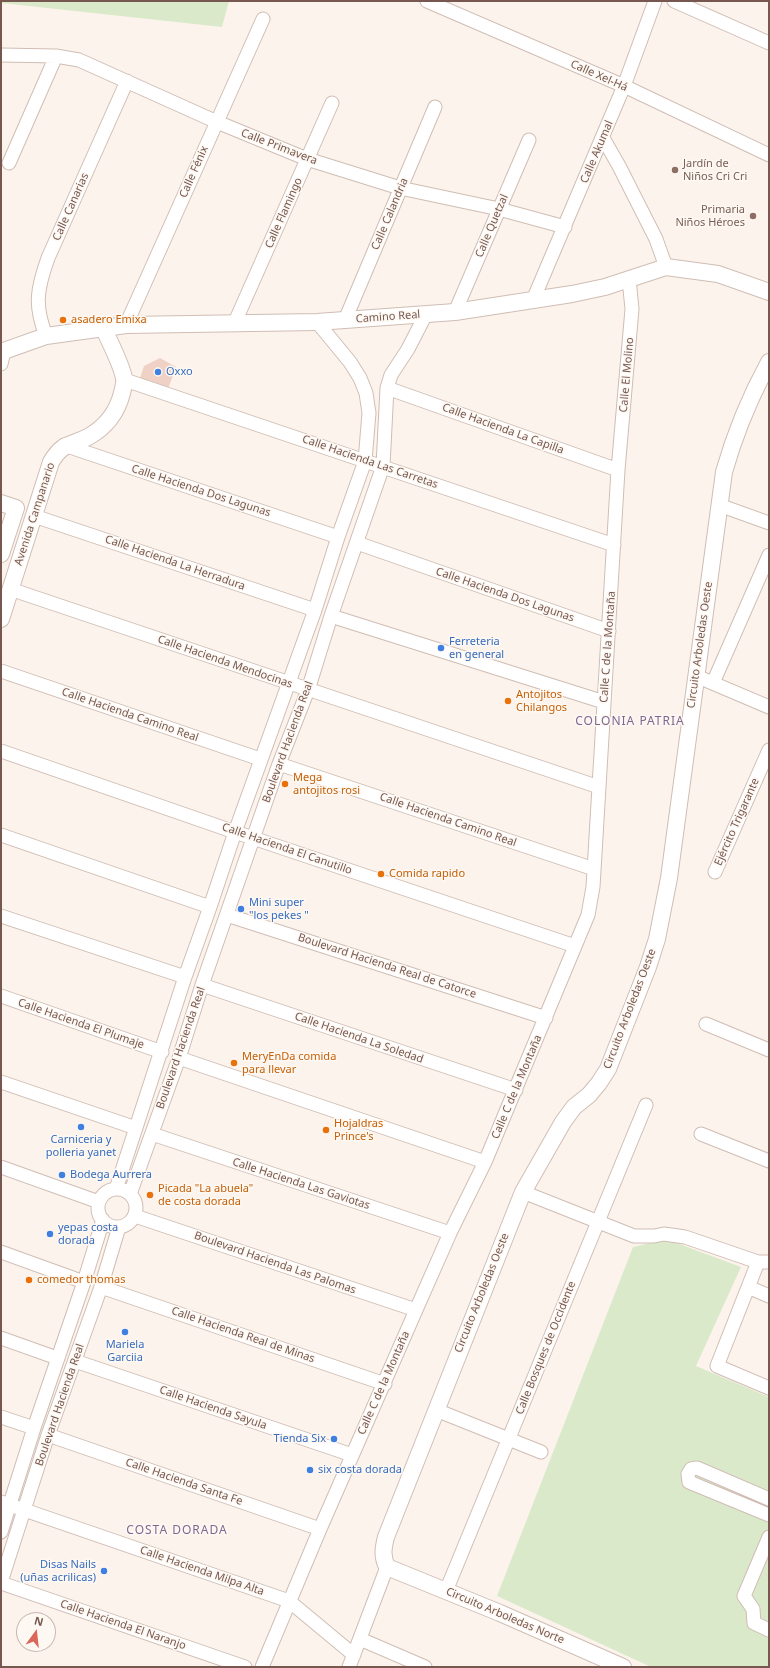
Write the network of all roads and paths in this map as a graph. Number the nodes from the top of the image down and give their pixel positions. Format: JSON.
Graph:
{"nodes":[{"id":1,"x":427,"y":1,"type":"edge"},
{"id":2,"x":655,"y":1,"type":"edge"},
{"id":3,"x":674,"y":1,"type":"edge"},
{"id":4,"x":263,"y":19,"type":"dead end"},
{"id":5,"x":769,"y":43,"type":"edge"},
{"id":6,"x":1,"y":55,"type":"edge"},
{"id":7,"x":56,"y":56,"type":"junction"},
{"id":8,"x":127,"y":81,"type":"junction"},
{"id":9,"x":624,"y":86,"type":"junction"},
{"id":10,"x":332,"y":103,"type":"dead end"},
{"id":11,"x":435,"y":107,"type":"dead end"},
{"id":12,"x":217,"y":122,"type":"junction"},
{"id":13,"x":603,"y":138,"type":"junction"},
{"id":14,"x":529,"y":140,"type":"dead end"},
{"id":15,"x":769,"y":155,"type":"edge"},
{"id":16,"x":307,"y":159,"type":"junction"},
{"id":17,"x":9,"y":163,"type":"dead end"},
{"id":18,"x":400,"y":188,"type":"junction"},
{"id":19,"x":499,"y":209,"type":"junction"},
{"id":20,"x":565,"y":227,"type":"junction"},
{"id":21,"x":666,"y":267,"type":"junction"},
{"id":22,"x":629,"y":280,"type":"junction"},
{"id":23,"x":769,"y":292,"type":"edge"},
{"id":24,"x":533,"y":300,"type":"junction"},
{"id":25,"x":455,"y":312,"type":"junction"},
{"id":26,"x":426,"y":314,"type":"junction"},
{"id":27,"x":345,"y":320,"type":"junction"},
{"id":28,"x":235,"y":322,"type":"junction"},
{"id":29,"x":317,"y":322,"type":"junction"},
{"id":30,"x":126,"y":325,"type":"junction"},
{"id":31,"x":103,"y":328,"type":"junction"},
{"id":32,"x":46,"y":336,"type":"junction"},
{"id":33,"x":2,"y":356,"type":"edge"},
{"id":34,"x":769,"y":362,"type":"edge"},
{"id":35,"x":125,"y":380,"type":"junction"},
{"id":36,"x":387,"y":388,"type":"junction"},
{"id":37,"x":64,"y":446,"type":"junction"},
{"id":38,"x":366,"y":461,"type":"junction"},
{"id":39,"x":383,"y":466,"type":"junction"},
{"id":40,"x":618,"y":470,"type":"junction"},
{"id":41,"x":8,"y":505,"type":"edge"},
{"id":42,"x":719,"y":505,"type":"junction"},
{"id":43,"x":34,"y":516,"type":"junction"},
{"id":44,"x":769,"y":523,"type":"edge"},
{"id":45,"x":338,"y":537,"type":"junction"},
{"id":46,"x":357,"y":543,"type":"junction"},
{"id":47,"x":614,"y":546,"type":"junction"},
{"id":48,"x":1,"y":554,"type":"edge"},
{"id":49,"x":769,"y":554,"type":"edge"},
{"id":50,"x":10,"y":590,"type":"junction"},
{"id":51,"x":315,"y":610,"type":"junction"},
{"id":52,"x":331,"y":616,"type":"junction"},
{"id":53,"x":1,"y":619,"type":"edge"},
{"id":54,"x":609,"y":631,"type":"junction"},
{"id":55,"x":1,"y":671,"type":"edge"},
{"id":56,"x":696,"y":676,"type":"junction"},
{"id":57,"x":289,"y":684,"type":"junction"},
{"id":58,"x":714,"y":684,"type":"junction"},
{"id":59,"x":308,"y":690,"type":"junction"},
{"id":60,"x":604,"y":702,"type":"junction"},
{"id":61,"x":769,"y":707,"type":"edge"},
{"id":62,"x":1,"y":750,"type":"edge"},
{"id":63,"x":769,"y":750,"type":"edge"},
{"id":64,"x":260,"y":759,"type":"junction"},
{"id":65,"x":279,"y":764,"type":"junction"},
{"id":66,"x":599,"y":787,"type":"junction"},
{"id":67,"x":235,"y":832,"type":"junction"},
{"id":68,"x":1,"y":835,"type":"edge"},
{"id":69,"x":253,"y":838,"type":"junction"},
{"id":70,"x":594,"y":870,"type":"junction"},
{"id":71,"x":715,"y":872,"type":"dead end"},
{"id":72,"x":210,"y":907,"type":"junction"},
{"id":73,"x":227,"y":915,"type":"junction"},
{"id":74,"x":1,"y":916,"type":"edge"},
{"id":75,"x":575,"y":946,"type":"junction"},
{"id":76,"x":185,"y":977,"type":"junction"},
{"id":77,"x":202,"y":985,"type":"junction"},
{"id":78,"x":1,"y":996,"type":"edge"},
{"id":79,"x":546,"y":1018,"type":"junction"},
{"id":80,"x":706,"y":1024,"type":"dead end"},
{"id":81,"x":769,"y":1050,"type":"edge"},
{"id":82,"x":162,"y":1052,"type":"junction"},
{"id":83,"x":179,"y":1058,"type":"junction"},
{"id":84,"x":1,"y":1082,"type":"edge"},
{"id":85,"x":516,"y":1090,"type":"junction"},
{"id":86,"x":646,"y":1105,"type":"dead end"},
{"id":87,"x":136,"y":1128,"type":"junction"},
{"id":88,"x":152,"y":1134,"type":"junction"},
{"id":89,"x":701,"y":1134,"type":"dead end"},
{"id":90,"x":769,"y":1161,"type":"edge"},
{"id":91,"x":485,"y":1162,"type":"junction"},
{"id":92,"x":1,"y":1167,"type":"edge"},
{"id":93,"x":116,"y":1189,"type":"junction"},
{"id":94,"x":522,"y":1192,"type":"junction"},
{"id":95,"x":130,"y":1194,"type":"junction"},
{"id":96,"x":99,"y":1202,"type":"junction"},
{"id":97,"x":135,"y":1216,"type":"junction"},
{"id":98,"x":103,"y":1220,"type":"junction"},
{"id":99,"x":598,"y":1223,"type":"junction"},
{"id":100,"x":118,"y":1227,"type":"junction"},
{"id":101,"x":450,"y":1233,"type":"junction"},
{"id":102,"x":1,"y":1252,"type":"edge"},
{"id":103,"x":763,"y":1262,"type":"edge"},
{"id":104,"x":84,"y":1282,"type":"junction"},
{"id":105,"x":100,"y":1287,"type":"junction"},
{"id":106,"x":748,"y":1287,"type":"junction"},
{"id":107,"x":769,"y":1296,"type":"edge"},
{"id":108,"x":416,"y":1310,"type":"junction"},
{"id":109,"x":1,"y":1338,"type":"edge"},
{"id":110,"x":57,"y":1358,"type":"junction"},
{"id":111,"x":75,"y":1361,"type":"junction"},
{"id":112,"x":385,"y":1384,"type":"junction"},
{"id":113,"x":769,"y":1388,"type":"edge"},
{"id":114,"x":436,"y":1410,"type":"junction"},
{"id":115,"x":1,"y":1417,"type":"edge"},
{"id":116,"x":34,"y":1428,"type":"junction"},
{"id":117,"x":48,"y":1435,"type":"junction"},
{"id":118,"x":509,"y":1439,"type":"junction"},
{"id":119,"x":541,"y":1452,"type":"dead end"},
{"id":120,"x":352,"y":1455,"type":"junction"},
{"id":121,"x":769,"y":1499,"type":"edge"},
{"id":122,"x":6,"y":1504,"type":"edge"},
{"id":123,"x":25,"y":1511,"type":"junction"},
{"id":124,"x":769,"y":1515,"type":"edge"},
{"id":125,"x":320,"y":1529,"type":"junction"},
{"id":126,"x":1,"y":1532,"type":"edge"},
{"id":127,"x":769,"y":1537,"type":"edge"},
{"id":128,"x":387,"y":1567,"type":"junction"},
{"id":129,"x":1,"y":1583,"type":"edge"},
{"id":130,"x":446,"y":1591,"type":"junction"},
{"id":131,"x":289,"y":1601,"type":"junction"},
{"id":132,"x":769,"y":1630,"type":"edge"},
{"id":133,"x":360,"y":1638,"type":"junction"},
{"id":134,"x":351,"y":1661,"type":"edge"},
{"id":135,"x":245,"y":1667,"type":"edge"},
{"id":136,"x":262,"y":1667,"type":"edge"},
{"id":137,"x":425,"y":1667,"type":"edge"},
{"id":138,"x":623,"y":1667,"type":"edge"}],
"edges":[{"from":1,"to":9,"type":"street","name":"Calle Xel-Há"},
{"from":2,"to":9,"type":"street","name":"Calle Akumal"},
{"from":3,"to":5,"type":"street"},
{"from":4,"to":12,"type":"street","name":"Calle Fénix"},
{"from":6,"to":7,"type":"street","name":"Calle Primavera"},
{"from":7,"to":8,"type":"street","name":"Calle Primavera"},
{"from":7,"to":17,"type":"street"},
{"from":8,"to":12,"type":"street","name":"Calle Primavera"},
{"from":8,"to":32,"type":"street","name":"Calle Canarias"},
{"from":9,"to":13,"type":"street","name":"Calle Akumal"},
{"from":9,"to":15,"type":"street","name":"Calle Xel-Há"},
{"from":10,"to":16,"type":"street","name":"Calle Flamingo"},
{"from":11,"to":18,"type":"street","name":"Calle Calandria"},
{"from":12,"to":16,"type":"street","name":"Calle Primavera"},
{"from":12,"to":30,"type":"street","name":"Calle Fénix"},
{"from":13,"to":20,"type":"street","name":"Calle Akumal"},
{"from":13,"to":21,"type":"street"},
{"from":14,"to":19,"type":"street","name":"Calle Quetzal"},
{"from":16,"to":18,"type":"street","name":"Calle Primavera"},
{"from":16,"to":28,"type":"street","name":"Calle Flamingo"},
{"from":18,"to":19,"type":"street","name":"Calle Primavera"},
{"from":18,"to":27,"type":"street","name":"Calle Calandria"},
{"from":19,"to":20,"type":"street","name":"Calle Primavera"},
{"from":19,"to":25,"type":"street","name":"Calle Quetzal"},
{"from":20,"to":24,"type":"street","name":"Calle Akumal"},
{"from":21,"to":22,"type":"street","name":"Camino Real"},
{"from":21,"to":23,"type":"street","name":"Camino Real"},
{"from":22,"to":24,"type":"street","name":"Camino Real"},
{"from":22,"to":40,"type":"street","name":"Calle El Molino"},
{"from":24,"to":25,"type":"street","name":"Camino Real"},
{"from":25,"to":26,"type":"street","name":"Camino Real"},
{"from":26,"to":27,"type":"street","name":"Camino Real"},
{"from":26,"to":36,"type":"street","name":"Boulevard Hacienda Real"},
{"from":27,"to":29,"type":"street","name":"Camino Real"},
{"from":28,"to":29,"type":"street","name":"Camino Real"},
{"from":28,"to":30,"type":"street","name":"Camino Real"},
{"from":29,"to":38,"type":"street","name":"Boulevard Hacienda Real"},
{"from":30,"to":31,"type":"street","name":"Camino Real"},
{"from":31,"to":32,"type":"street","name":"Camino Real"},
{"from":31,"to":35,"type":"street"},
{"from":32,"to":33,"type":"street","name":"Camino Real"},
{"from":34,"to":42,"type":"street","name":"Circuito Arboledas Oeste"},
{"from":35,"to":37,"type":"street"},
{"from":35,"to":38,"type":"street","name":"Calle Hacienda Las Carretas"},
{"from":36,"to":39,"type":"street","name":"Boulevard Hacienda Real"},
{"from":36,"to":40,"type":"street","name":"Calle Hacienda La Capilla"},
{"from":37,"to":43,"type":"street","name":"Avenida Campanario"},
{"from":37,"to":45,"type":"street","name":"Calle Hacienda Dos Lagunas"},
{"from":38,"to":39,"type":"street","name":"Calle Hacienda Las Carretas"},
{"from":38,"to":45,"type":"street","name":"Boulevard Hacienda Real"},
{"from":39,"to":46,"type":"street","name":"Boulevard Hacienda Real"},
{"from":39,"to":47,"type":"street","name":"Calle Hacienda Las Carretas"},
{"from":40,"to":47,"type":"street","name":"Calle C de la Montaña"},
{"from":41,"to":48,"type":"street","name":"Avenida Campanario"},
{"from":42,"to":44,"type":"street"},
{"from":42,"to":56,"type":"street","name":"Circuito Arboledas Oeste"},
{"from":43,"to":50,"type":"street","name":"Avenida Campanario"},
{"from":43,"to":51,"type":"street","name":"Calle Hacienda La Herradura"},
{"from":45,"to":51,"type":"street","name":"Boulevard Hacienda Real"},
{"from":46,"to":52,"type":"street","name":"Boulevard Hacienda Real"},
{"from":46,"to":54,"type":"street","name":"Calle Hacienda Dos Lagunas"},
{"from":47,"to":54,"type":"street","name":"Calle C de la Montaña"},
{"from":49,"to":58,"type":"street"},
{"from":50,"to":53,"type":"street","name":"Avenida Campanario"},
{"from":50,"to":57,"type":"street","name":"Calle Hacienda Mendocinas"},
{"from":51,"to":57,"type":"street","name":"Boulevard Hacienda Real"},
{"from":52,"to":59,"type":"street","name":"Boulevard Hacienda Real"},
{"from":52,"to":60,"type":"street"},
{"from":54,"to":60,"type":"street","name":"Calle C de la Montaña"},
{"from":55,"to":64,"type":"street","name":"Calle Hacienda Camino Real"},
{"from":56,"to":58,"type":"street"},
{"from":56,"to":94,"type":"street","name":"Circuito Arboledas Oeste"},
{"from":57,"to":59,"type":"street","name":"Calle Hacienda Mendocinas"},
{"from":57,"to":64,"type":"street","name":"Boulevard Hacienda Real"},
{"from":58,"to":61,"type":"street"},
{"from":59,"to":65,"type":"street","name":"Boulevard Hacienda Real"},
{"from":59,"to":66,"type":"street","name":"Calle Hacienda Mendocinas"},
{"from":60,"to":66,"type":"street","name":"Calle C de la Montaña"},
{"from":62,"to":67,"type":"street","name":"Calle Hacienda El Canutillo"},
{"from":63,"to":71,"type":"street","name":"Ejército Trigarante"},
{"from":64,"to":67,"type":"street","name":"Boulevard Hacienda Real"},
{"from":65,"to":69,"type":"street","name":"Boulevard Hacienda Real"},
{"from":65,"to":70,"type":"street","name":"Calle Hacienda Camino Real"},
{"from":66,"to":70,"type":"street","name":"Calle C de la Montaña"},
{"from":67,"to":69,"type":"street","name":"Calle Hacienda El Canutillo"},
{"from":67,"to":72,"type":"street","name":"Boulevard Hacienda Real"},
{"from":68,"to":72,"type":"street"},
{"from":69,"to":73,"type":"street","name":"Boulevard Hacienda Real"},
{"from":69,"to":75,"type":"street","name":"Calle Hacienda El Canutillo"},
{"from":70,"to":75,"type":"street","name":"Calle C de la Montaña"},
{"from":72,"to":76,"type":"street","name":"Boulevard Hacienda Real"},
{"from":73,"to":77,"type":"street","name":"Boulevard Hacienda Real"},
{"from":73,"to":79,"type":"street","name":"Boulevard Hacienda Real de Catorce"},
{"from":74,"to":76,"type":"street"},
{"from":75,"to":79,"type":"street","name":"Calle C de la Montaña"},
{"from":76,"to":82,"type":"street","name":"Boulevard Hacienda Real"},
{"from":77,"to":83,"type":"street","name":"Boulevard Hacienda Real"},
{"from":77,"to":85,"type":"street","name":"Calle Hacienda La Soledad"},
{"from":78,"to":82,"type":"street","name":"Calle Hacienda El Plumaje"},
{"from":79,"to":85,"type":"street","name":"Calle C de la Montaña"},
{"from":80,"to":81,"type":"street"},
{"from":82,"to":87,"type":"street","name":"Boulevard Hacienda Real"},
{"from":83,"to":88,"type":"street","name":"Boulevard Hacienda Real"},
{"from":83,"to":91,"type":"street"},
{"from":84,"to":87,"type":"street"},
{"from":85,"to":91,"type":"street","name":"Calle C de la Montaña"},
{"from":86,"to":99,"type":"street","name":"Calle Bosques de Occidente"},
{"from":87,"to":93,"type":"street","name":"Boulevard Hacienda Real"},
{"from":88,"to":95,"type":"street","name":"Boulevard Hacienda Real"},
{"from":88,"to":101,"type":"street","name":"Calle Hacienda Las Gaviotas"},
{"from":89,"to":90,"type":"street"},
{"from":91,"to":101,"type":"street","name":"Calle C de la Montaña"},
{"from":92,"to":96,"type":"street"},
{"from":93,"to":95,"type":"street"},
{"from":93,"to":96,"type":"street"},
{"from":94,"to":99,"type":"street"},
{"from":94,"to":114,"type":"street","name":"Circuito Arboledas Oeste"},
{"from":95,"to":97,"type":"street"},
{"from":96,"to":98,"type":"street"},
{"from":97,"to":100,"type":"street"},
{"from":97,"to":108,"type":"street","name":"Boulevard Hacienda Las Palomas"},
{"from":98,"to":100,"type":"street"},
{"from":98,"to":104,"type":"street","name":"Boulevard Hacienda Real"},
{"from":99,"to":103,"type":"street"},
{"from":99,"to":118,"type":"street","name":"Calle Bosques de Occidente"},
{"from":100,"to":105,"type":"street","name":"Boulevard Hacienda Real"},
{"from":101,"to":108,"type":"street","name":"Calle C de la Montaña"},
{"from":102,"to":104,"type":"street"},
{"from":103,"to":106,"type":"street"},
{"from":104,"to":110,"type":"street","name":"Boulevard Hacienda Real"},
{"from":105,"to":111,"type":"street","name":"Boulevard Hacienda Real"},
{"from":105,"to":112,"type":"street","name":"Calle Hacienda Real de Minas"},
{"from":106,"to":107,"type":"street"},
{"from":106,"to":113,"type":"street"},
{"from":108,"to":112,"type":"street","name":"Calle C de la Montaña"},
{"from":109,"to":110,"type":"street"},
{"from":110,"to":116,"type":"street","name":"Boulevard Hacienda Real"},
{"from":111,"to":117,"type":"street","name":"Boulevard Hacienda Real"},
{"from":111,"to":120,"type":"street","name":"Calle Hacienda Sayula"},
{"from":112,"to":120,"type":"street","name":"Calle C de la Montaña"},
{"from":114,"to":118,"type":"street"},
{"from":114,"to":128,"type":"street","name":"Circuito Arboledas Oeste"},
{"from":115,"to":116,"type":"street"},
{"from":116,"to":122,"type":"street","name":"Boulevard Hacienda Real"},
{"from":117,"to":123,"type":"street","name":"Boulevard Hacienda Real"},
{"from":117,"to":125,"type":"street","name":"Calle Hacienda Santa Fe"},
{"from":118,"to":119,"type":"street"},
{"from":118,"to":130,"type":"street","name":"Calle Bosques de Occidente"},
{"from":120,"to":125,"type":"street","name":"Calle C de la Montaña"},
{"from":121,"to":124,"type":"street"},
{"from":122,"to":123,"type":"street","name":"Calle Hacienda Milpa Alta"},
{"from":122,"to":126,"type":"street","name":"Boulevard Hacienda Real"},
{"from":123,"to":129,"type":"street","name":"Boulevard Hacienda Real"},
{"from":123,"to":131,"type":"street","name":"Calle Hacienda Milpa Alta"},
{"from":125,"to":131,"type":"street","name":"Calle C de la Montaña"},
{"from":127,"to":132,"type":"street"},
{"from":128,"to":130,"type":"street","name":"Circuito Arboledas Norte"},
{"from":128,"to":133,"type":"street"},
{"from":129,"to":135,"type":"street","name":"Calle Hacienda El Naranjo"},
{"from":130,"to":138,"type":"street","name":"Circuito Arboledas Norte"},
{"from":131,"to":134,"type":"street"},
{"from":131,"to":136,"type":"street","name":"Calle C de la Montaña"},
{"from":133,"to":134,"type":"street"},
{"from":133,"to":137,"type":"street"}]}
